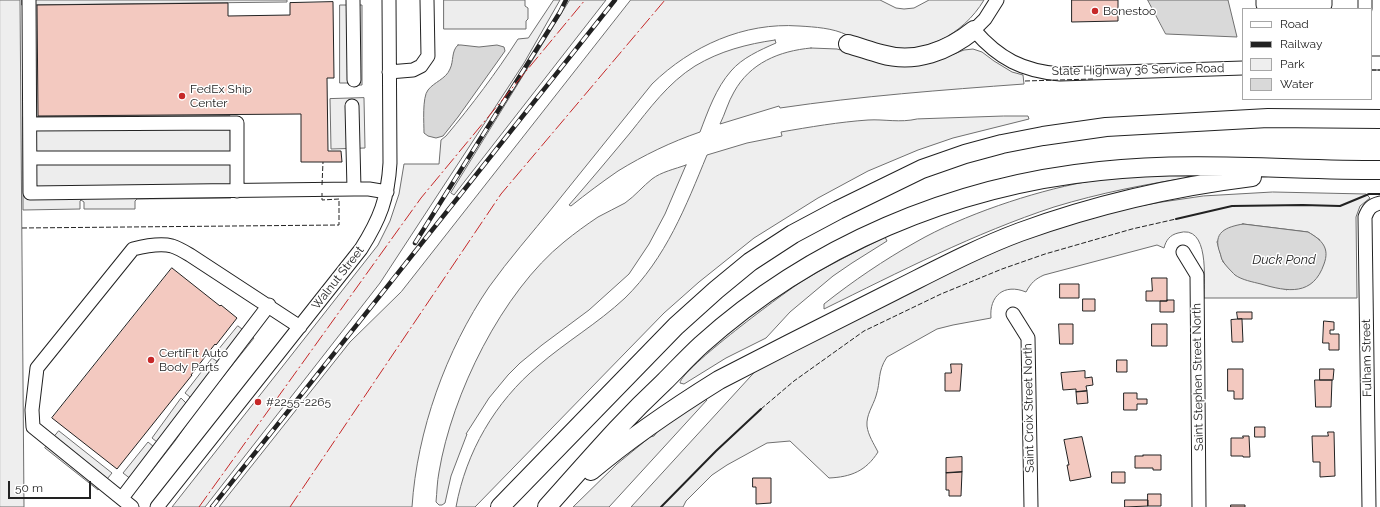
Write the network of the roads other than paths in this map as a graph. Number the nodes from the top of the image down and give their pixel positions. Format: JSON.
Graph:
{"nodes":[{"id":1,"x":29,"y":0,"type":"edge"},
{"id":2,"x":353,"y":0,"type":"edge"},
{"id":3,"x":389,"y":0,"type":"edge"},
{"id":4,"x":427,"y":0,"type":"edge"},
{"id":5,"x":997,"y":0,"type":"edge"},
{"id":6,"x":1263,"y":0,"type":"edge"},
{"id":7,"x":1325,"y":0,"type":"edge"},
{"id":8,"x":974,"y":30,"type":"junction"},
{"id":9,"x":848,"y":44,"type":"dead end"},
{"id":10,"x":1242,"y":68,"type":"edge"},
{"id":11,"x":389,"y":72,"type":"junction"},
{"id":12,"x":354,"y":80,"type":"dead end"},
{"id":13,"x":352,"y":106,"type":"dead end"},
{"id":14,"x":1380,"y":119,"type":"edge"},
{"id":15,"x":30,"y":124,"type":"junction"},
{"id":16,"x":30,"y":158,"type":"junction"},
{"id":17,"x":236,"y":158,"type":"junction"},
{"id":18,"x":1344,"y":170,"type":"junction"},
{"id":19,"x":1380,"y":170,"type":"edge"},
{"id":20,"x":354,"y":189,"type":"junction"},
{"id":21,"x":237,"y":192,"type":"junction"},
{"id":22,"x":387,"y":192,"type":"junction"},
{"id":23,"x":1380,"y":203,"type":"edge"},
{"id":24,"x":1183,"y":252,"type":"dead end"},
{"id":25,"x":269,"y":305,"type":"junction"},
{"id":26,"x":1013,"y":314,"type":"dead end"},
{"id":27,"x":300,"y":327,"type":"junction"},
{"id":28,"x":1375,"y":480,"type":"edge"},
{"id":29,"x":122,"y":498,"type":"junction"},
{"id":30,"x":132,"y":507,"type":"edge"},
{"id":31,"x":157,"y":507,"type":"edge"},
{"id":32,"x":500,"y":507,"type":"edge"},
{"id":33,"x":548,"y":507,"type":"edge"},
{"id":34,"x":1031,"y":507,"type":"edge"},
{"id":35,"x":1199,"y":507,"type":"edge"},
{"id":36,"x":1369,"y":507,"type":"edge"}],
"edges":[{"from":1,"to":15,"type":"street"},
{"from":2,"to":12,"type":"street"},
{"from":3,"to":11,"type":"street","name":"Walnut Street"},
{"from":4,"to":11,"type":"street"},
{"from":5,"to":8,"type":"street"},
{"from":6,"to":7,"type":"street"},
{"from":8,"to":9,"type":"highway"},
{"from":8,"to":10,"type":"street","name":"State Highway 36 Service Road"},
{"from":11,"to":22,"type":"street","name":"Walnut Street"},
{"from":13,"to":20,"type":"street"},
{"from":14,"to":32,"type":"highway"},
{"from":15,"to":16,"type":"street"},
{"from":15,"to":17,"type":"street"},
{"from":16,"to":17,"type":"street"},
{"from":16,"to":21,"type":"street"},
{"from":17,"to":21,"type":"street"},
{"from":18,"to":19,"type":"highway"},
{"from":18,"to":33,"type":"highway"},
{"from":18,"to":33,"type":"highway"},
{"from":20,"to":21,"type":"street"},
{"from":20,"to":22,"type":"street"},
{"from":22,"to":27,"type":"street","name":"Walnut Street"},
{"from":23,"to":28,"type":"street","name":"Fulham Street"},
{"from":24,"to":35,"type":"street","name":"Saint Stephen Street North"},
{"from":25,"to":27,"type":"street"},
{"from":25,"to":29,"type":"street"},
{"from":25,"to":29,"type":"street"},
{"from":26,"to":34,"type":"street","name":"Saint Croix Street North"},
{"from":27,"to":31,"type":"street","name":"Walnut Street"},
{"from":28,"to":36,"type":"street","name":"Fulham Street"},
{"from":29,"to":30,"type":"street"}]}
